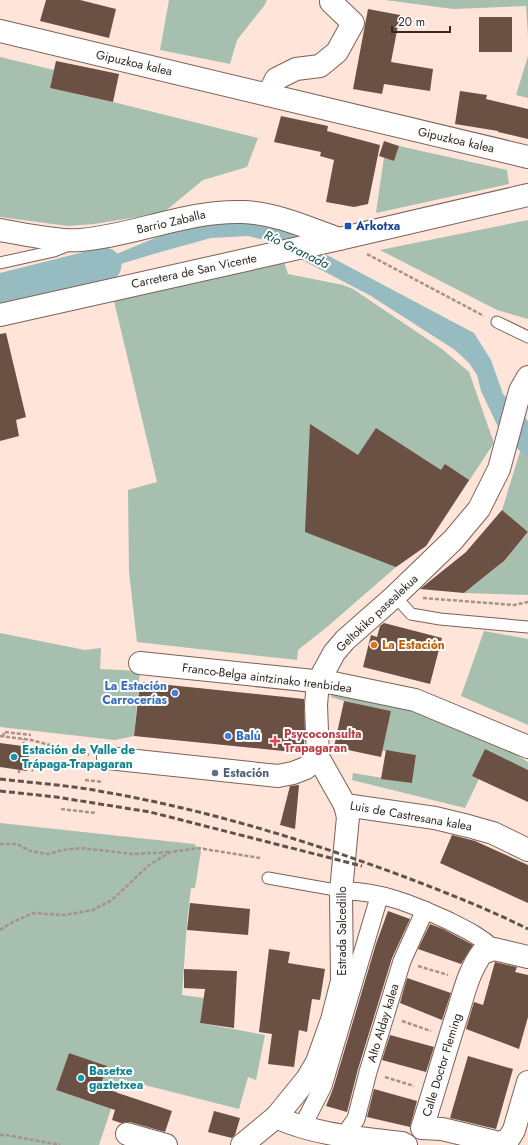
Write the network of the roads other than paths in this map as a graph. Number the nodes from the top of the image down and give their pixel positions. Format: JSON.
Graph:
{"nodes":[{"id":1,"x":331,"y":2,"type":"dead end"},
{"id":2,"x":0,"y":31,"type":"edge"},
{"id":3,"x":268,"y":95,"type":"junction"},
{"id":4,"x":528,"y":157,"type":"edge"},
{"id":5,"x":528,"y":195,"type":"edge"},
{"id":6,"x":0,"y":230,"type":"edge"},
{"id":7,"x":339,"y":239,"type":"junction"},
{"id":8,"x":80,"y":240,"type":"junction"},
{"id":9,"x":0,"y":263,"type":"edge"},
{"id":10,"x":0,"y":315,"type":"edge"},
{"id":11,"x":497,"y":322,"type":"road end"},
{"id":12,"x":528,"y":337,"type":"edge"},
{"id":13,"x":525,"y":385,"type":"edge"},
{"id":14,"x":395,"y":596,"type":"junction"},
{"id":15,"x":528,"y":627,"type":"edge"},
{"id":16,"x":140,"y":663,"type":"dead end"},
{"id":17,"x":318,"y":682,"type":"junction"},
{"id":18,"x":528,"y":748,"type":"edge"},
{"id":19,"x":321,"y":752,"type":"junction"},
{"id":20,"x":108,"y":758,"type":"road end"},
{"id":21,"x":345,"y":805,"type":"junction"},
{"id":22,"x":528,"y":850,"type":"edge"},
{"id":23,"x":268,"y":878,"type":"dead end"},
{"id":24,"x":341,"y":891,"type":"junction"},
{"id":25,"x":377,"y":904,"type":"dead end"},
{"id":26,"x":425,"y":910,"type":"junction"},
{"id":27,"x":494,"y":949,"type":"junction"},
{"id":28,"x":528,"y":958,"type":"edge"},
{"id":29,"x":528,"y":1082,"type":"edge"},
{"id":30,"x":276,"y":1117,"type":"junction"},
{"id":31,"x":302,"y":1127,"type":"junction"},
{"id":32,"x":422,"y":1128,"type":"junction"},
{"id":33,"x":521,"y":1132,"type":"edge"},
{"id":34,"x":127,"y":1134,"type":"dead end"},
{"id":35,"x":344,"y":1136,"type":"junction"},
{"id":36,"x":404,"y":1144,"type":"edge"},
{"id":37,"x":166,"y":1145,"type":"edge"},
{"id":38,"x":242,"y":1145,"type":"edge"}],
"edges":[{"from":1,"to":3,"type":"street"},
{"from":2,"to":3,"type":"street","name":"Gipuzkoa kalea"},
{"from":3,"to":4,"type":"street","name":"Gipuzkoa kalea"},
{"from":5,"to":7,"type":"street","name":"Carretera de San Vicente"},
{"from":6,"to":8,"type":"street","name":"Barrio Zaballa"},
{"from":7,"to":8,"type":"street","name":"Barrio Zaballa"},
{"from":7,"to":10,"type":"street","name":"Carretera de San Vicente"},
{"from":8,"to":9,"type":"lane"},
{"from":11,"to":12,"type":"lane"},
{"from":13,"to":14,"type":"street","name":"Geltokiko pasealekua"},
{"from":14,"to":15,"type":"lane"},
{"from":14,"to":17,"type":"street","name":"Geltokiko pasealekua"},
{"from":16,"to":17,"type":"street","name":"Franco-Belga aintzinako trenbidea"},
{"from":17,"to":18,"type":"street","name":"Franco-Belga aintzinako trenbidea"},
{"from":17,"to":19,"type":"street","name":"Geltokiko pasealekua"},
{"from":19,"to":20,"type":"street"},
{"from":19,"to":21,"type":"street","name":"Luis de Castresana kalea"},
{"from":21,"to":22,"type":"street","name":"Luis de Castresana kalea"},
{"from":21,"to":24,"type":"street","name":"Estrada Salcedillo"},
{"from":23,"to":24,"type":"lane"},
{"from":24,"to":26,"type":"street"},
{"from":24,"to":30,"type":"street","name":"Estrada Salcedillo"},
{"from":25,"to":31,"type":"street","name":"Estrada Salcedillo"},
{"from":26,"to":27,"type":"street"},
{"from":26,"to":35,"type":"street","name":"Alto Alday kalea"},
{"from":27,"to":28,"type":"street"},
{"from":27,"to":32,"type":"street","name":"Calle Doctor Fleming"},
{"from":29,"to":33,"type":"street","name":"Calle Doctor Fleming"},
{"from":30,"to":31,"type":"street"},
{"from":30,"to":38,"type":"street","name":"Estrada Salcedillo"},
{"from":31,"to":35,"type":"street"},
{"from":32,"to":33,"type":"street","name":"Calle Doctor Fleming"},
{"from":32,"to":36,"type":"street"},
{"from":34,"to":37,"type":"street"},
{"from":35,"to":36,"type":"street"}]}
